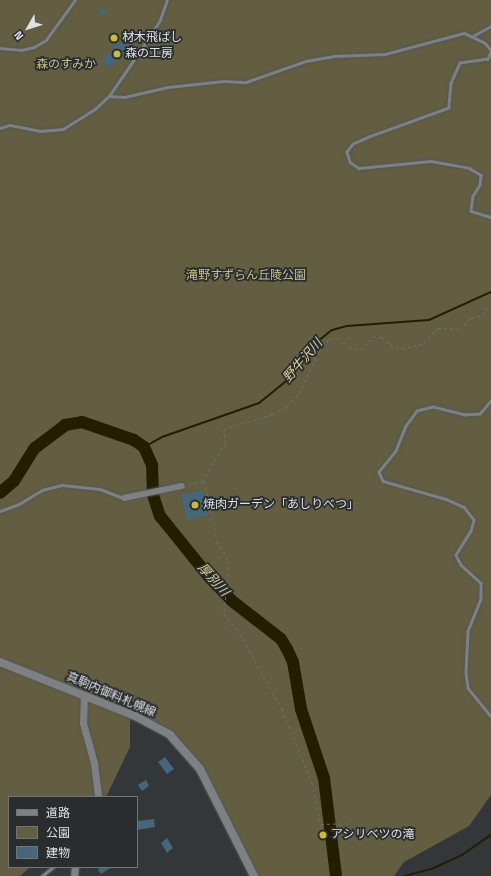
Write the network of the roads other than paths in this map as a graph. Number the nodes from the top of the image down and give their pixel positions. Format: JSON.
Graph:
{"nodes":[{"id":1,"x":75,"y":0,"type":"edge"},
{"id":2,"x":167,"y":0,"type":"edge"},
{"id":3,"x":491,"y":26,"type":"edge"},
{"id":4,"x":472,"y":36,"type":"junction"},
{"id":5,"x":0,"y":48,"type":"edge"},
{"id":6,"x":491,"y":51,"type":"edge"},
{"id":7,"x":109,"y":96,"type":"junction"},
{"id":8,"x":0,"y":128,"type":"edge"},
{"id":9,"x":491,"y":217,"type":"edge"},
{"id":10,"x":491,"y":401,"type":"edge"},
{"id":11,"x":182,"y":486,"type":"road end"},
{"id":12,"x":124,"y":498,"type":"joint"},
{"id":13,"x":0,"y":511,"type":"edge"},
{"id":14,"x":0,"y":662,"type":"edge"},
{"id":15,"x":84,"y":695,"type":"junction"},
{"id":16,"x":491,"y":716,"type":"edge"},
{"id":17,"x":98,"y":796,"type":"edge"},
{"id":18,"x":52,"y":868,"type":"edge"},
{"id":19,"x":42,"y":876,"type":"edge"},
{"id":20,"x":254,"y":876,"type":"edge"}],
"edges":[{"from":1,"to":5,"type":"lane"},
{"from":2,"to":7,"type":"lane"},
{"from":3,"to":4,"type":"lane"},
{"from":4,"to":6,"type":"lane"},
{"from":4,"to":7,"type":"lane"},
{"from":6,"to":9,"type":"lane"},
{"from":7,"to":8,"type":"lane"},
{"from":10,"to":16,"type":"lane"},
{"from":11,"to":12,"type":"street"},
{"from":12,"to":13,"type":"lane"},
{"from":14,"to":15,"type":"main road","name":"真駒内御料札幌線"},
{"from":15,"to":17,"type":"street"},
{"from":15,"to":20,"type":"main road","name":"真駒内御料札幌線"},
{"from":18,"to":19,"type":"lane"}]}
